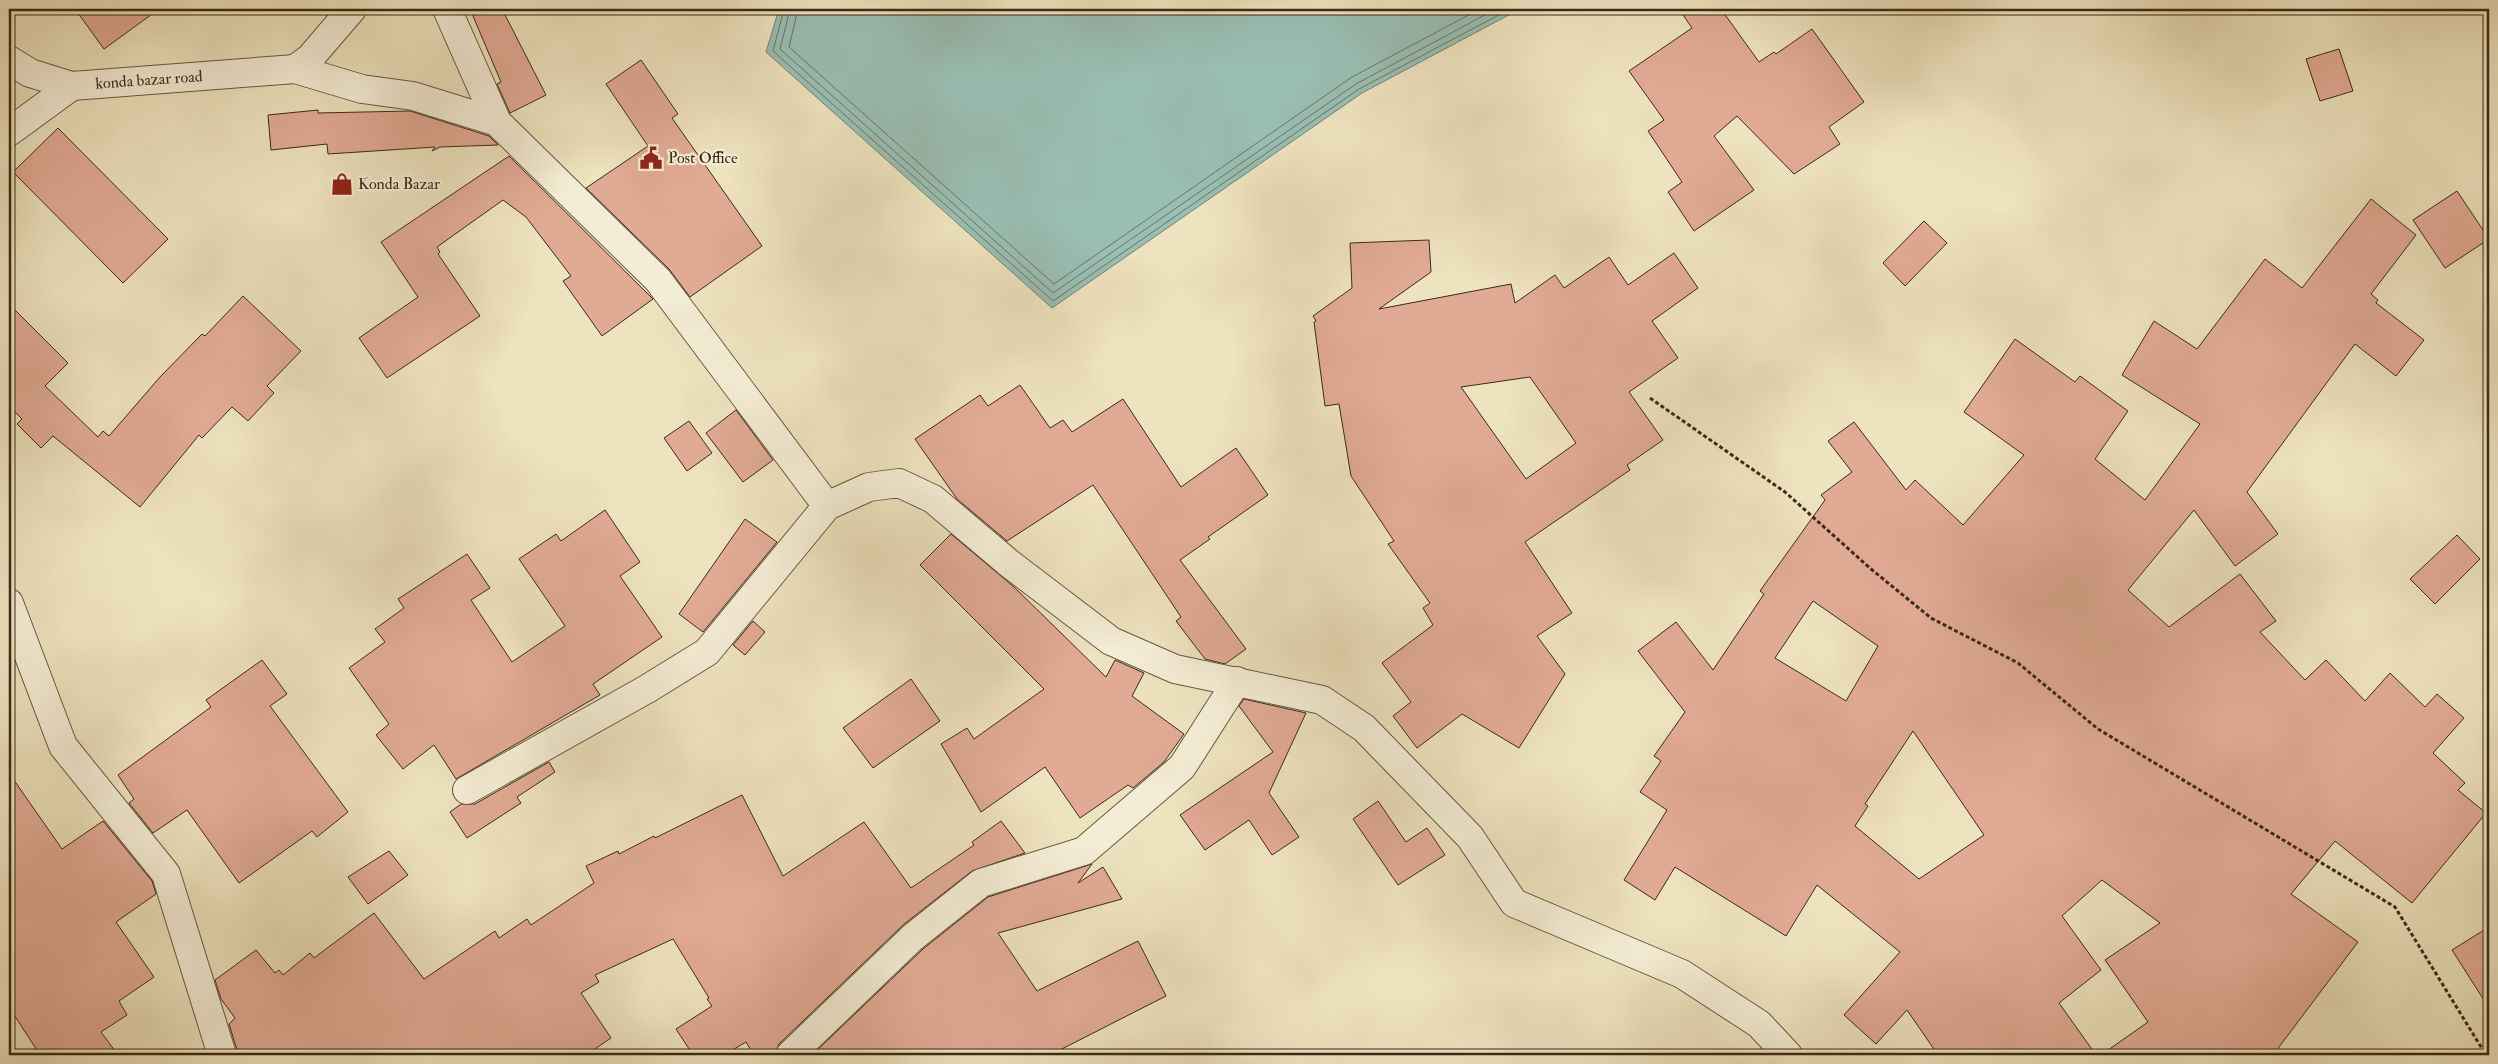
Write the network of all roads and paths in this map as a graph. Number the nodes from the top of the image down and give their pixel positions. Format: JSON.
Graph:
{"nodes":[{"id":1,"x":352,"y":9,"type":"edge"},
{"id":2,"x":447,"y":9,"type":"edge"},
{"id":3,"x":9,"y":60,"type":"edge"},
{"id":4,"x":295,"y":69,"type":"junction"},
{"id":5,"x":72,"y":86,"type":"junction"},
{"id":6,"x":497,"y":122,"type":"junction"},
{"id":7,"x":9,"y":132,"type":"edge"},
{"id":8,"x":1650,"y":398,"type":"dead end"},
{"id":9,"x":827,"y":506,"type":"junction"},
{"id":10,"x":9,"y":603,"type":"edge"},
{"id":11,"x":1237,"y":681,"type":"junction"},
{"id":12,"x":467,"y":790,"type":"dead end"},
{"id":13,"x":222,"y":1055,"type":"edge"},
{"id":14,"x":790,"y":1055,"type":"edge"},
{"id":15,"x":1788,"y":1055,"type":"edge"},
{"id":16,"x":2486,"y":1055,"type":"edge"}],
"edges":[{"from":1,"to":4,"type":"street"},
{"from":2,"to":6,"type":"street"},
{"from":3,"to":5,"type":"street","name":"konda bazar road"},
{"from":4,"to":5,"type":"street","name":"konda bazar road"},
{"from":4,"to":6,"type":"street"},
{"from":5,"to":7,"type":"street"},
{"from":6,"to":9,"type":"street"},
{"from":8,"to":16,"type":"path"},
{"from":9,"to":11,"type":"street"},
{"from":9,"to":12,"type":"street"},
{"from":10,"to":13,"type":"street"},
{"from":11,"to":14,"type":"street"},
{"from":11,"to":15,"type":"street"}]}
